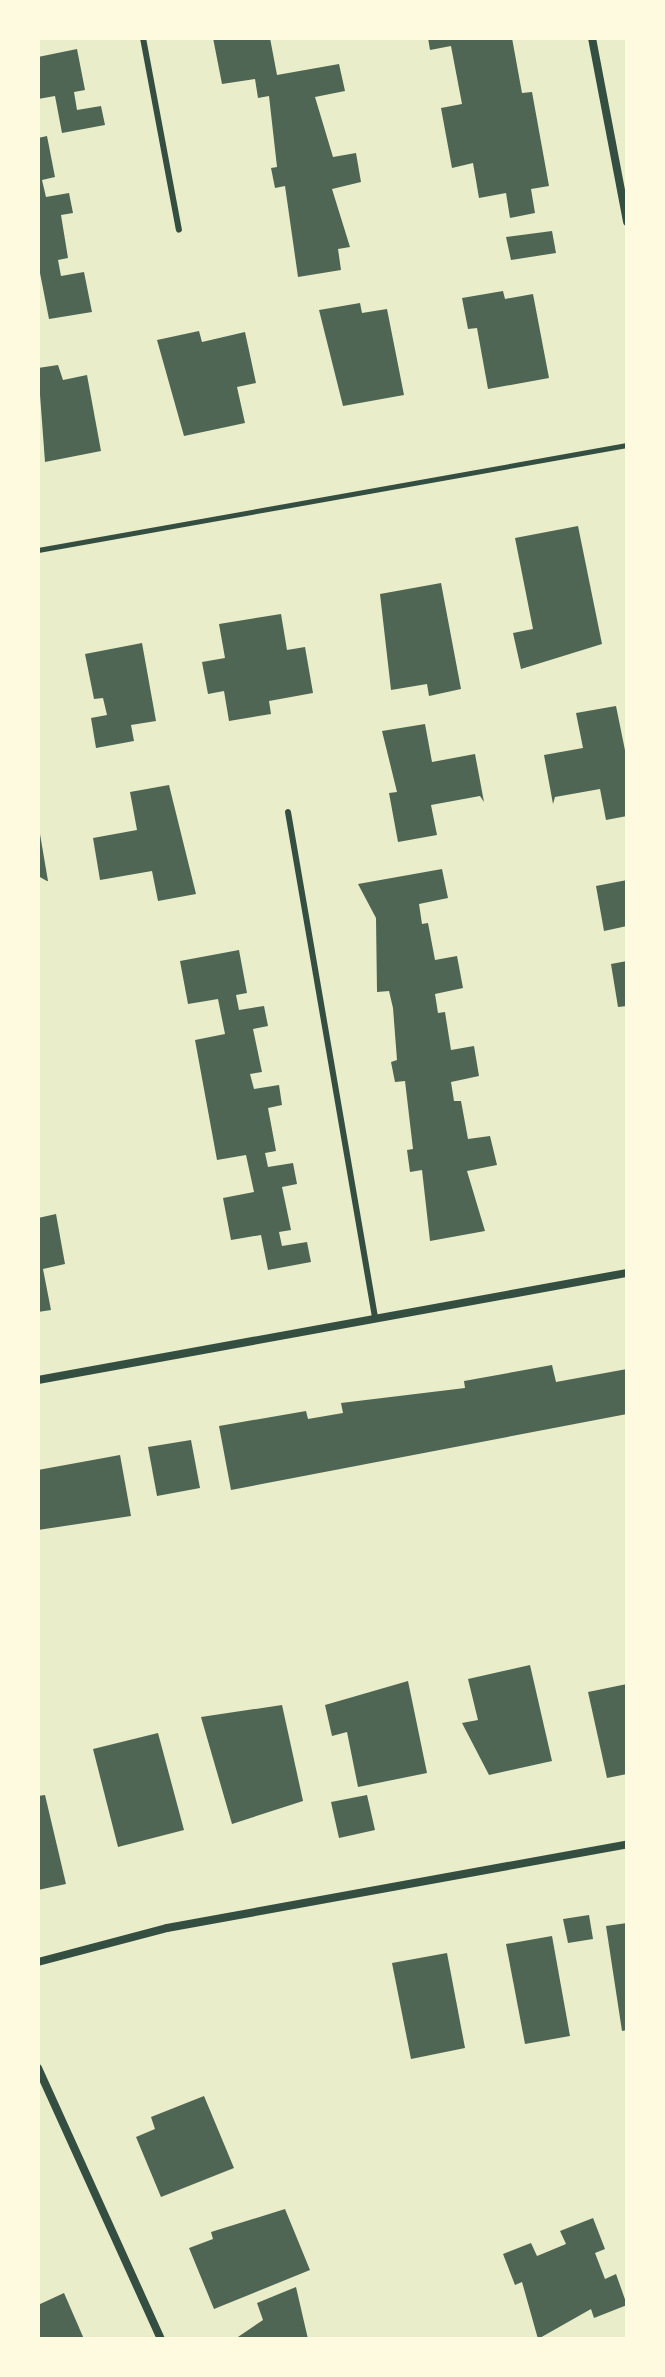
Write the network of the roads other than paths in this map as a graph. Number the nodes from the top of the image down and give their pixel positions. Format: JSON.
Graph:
{"nodes":[{"id":1,"x":143,"y":38,"type":"edge"},
{"id":2,"x":592,"y":38,"type":"edge"},
{"id":3,"x":627,"y":222,"type":"edge"},
{"id":4,"x":179,"y":230,"type":"dead end"},
{"id":5,"x":288,"y":812,"type":"dead end"},
{"id":6,"x":627,"y":1273,"type":"edge"},
{"id":7,"x":375,"y":1317,"type":"junction"},
{"id":8,"x":38,"y":1380,"type":"edge"},
{"id":9,"x":627,"y":1844,"type":"edge"},
{"id":10,"x":38,"y":1962,"type":"edge"},
{"id":11,"x":38,"y":2068,"type":"edge"},
{"id":12,"x":161,"y":2339,"type":"edge"}],
"edges":[{"from":1,"to":4,"type":"lane"},
{"from":2,"to":3,"type":"street"},
{"from":5,"to":7,"type":"lane"},
{"from":6,"to":7,"type":"street"},
{"from":7,"to":8,"type":"street"},
{"from":9,"to":10,"type":"street"},
{"from":11,"to":12,"type":"street"}]}
